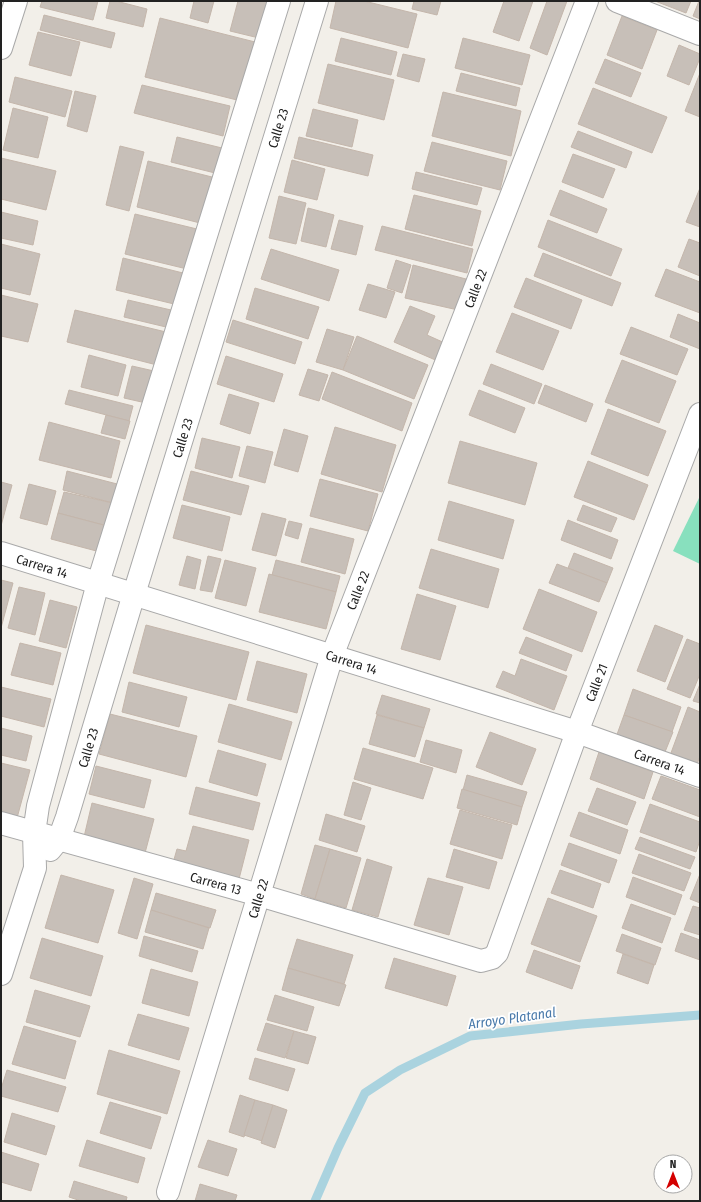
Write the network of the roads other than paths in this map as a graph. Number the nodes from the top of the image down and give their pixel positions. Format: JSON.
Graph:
{"nodes":[{"id":1,"x":16,"y":1,"type":"edge"},
{"id":2,"x":279,"y":1,"type":"edge"},
{"id":3,"x":317,"y":1,"type":"edge"},
{"id":4,"x":587,"y":1,"type":"edge"},
{"id":5,"x":617,"y":1,"type":"edge"},
{"id":6,"x":700,"y":34,"type":"edge"},
{"id":7,"x":1,"y":48,"type":"edge"},
{"id":8,"x":700,"y":414,"type":"edge"},
{"id":9,"x":1,"y":553,"type":"edge"},
{"id":10,"x":98,"y":583,"type":"junction"},
{"id":11,"x":134,"y":594,"type":"junction"},
{"id":12,"x":332,"y":656,"type":"junction"},
{"id":13,"x":577,"y":732,"type":"junction"},
{"id":14,"x":700,"y":776,"type":"edge"},
{"id":15,"x":1,"y":823,"type":"edge"},
{"id":16,"x":34,"y":833,"type":"junction"},
{"id":17,"x":59,"y":839,"type":"junction"},
{"id":18,"x":35,"y":868,"type":"junction"},
{"id":19,"x":259,"y":895,"type":"junction"},
{"id":20,"x":497,"y":953,"type":"joint"},
{"id":21,"x":1,"y":974,"type":"edge"},
{"id":22,"x":168,"y":1192,"type":"dead end"}],
"edges":[{"from":1,"to":7,"type":"street"},
{"from":2,"to":10,"type":"street","name":"Calle 23"},
{"from":3,"to":11,"type":"street","name":"Calle 23"},
{"from":4,"to":12,"type":"street","name":"Calle 22"},
{"from":5,"to":6,"type":"street"},
{"from":8,"to":13,"type":"street","name":"Calle 21"},
{"from":9,"to":10,"type":"street","name":"Carrera 14"},
{"from":10,"to":11,"type":"street","name":"Carrera 14"},
{"from":10,"to":16,"type":"street","name":"Calle 23"},
{"from":11,"to":12,"type":"street","name":"Carrera 14"},
{"from":11,"to":17,"type":"street","name":"Calle 23"},
{"from":12,"to":13,"type":"street","name":"Carrera 14"},
{"from":12,"to":19,"type":"street","name":"Calle 22"},
{"from":13,"to":14,"type":"street","name":"Carrera 14"},
{"from":13,"to":20,"type":"street","name":"Calle 21"},
{"from":15,"to":16,"type":"street","name":"Carrera 13"},
{"from":16,"to":17,"type":"street","name":"Carrera 13"},
{"from":16,"to":18,"type":"street","name":"Calle 23"},
{"from":17,"to":18,"type":"street","name":"Calle 23"},
{"from":17,"to":19,"type":"street","name":"Carrera 13"},
{"from":18,"to":21,"type":"street","name":"Calle 23"},
{"from":19,"to":20,"type":"street","name":"Carrera 13"},
{"from":19,"to":22,"type":"street","name":"Calle 22"}]}
